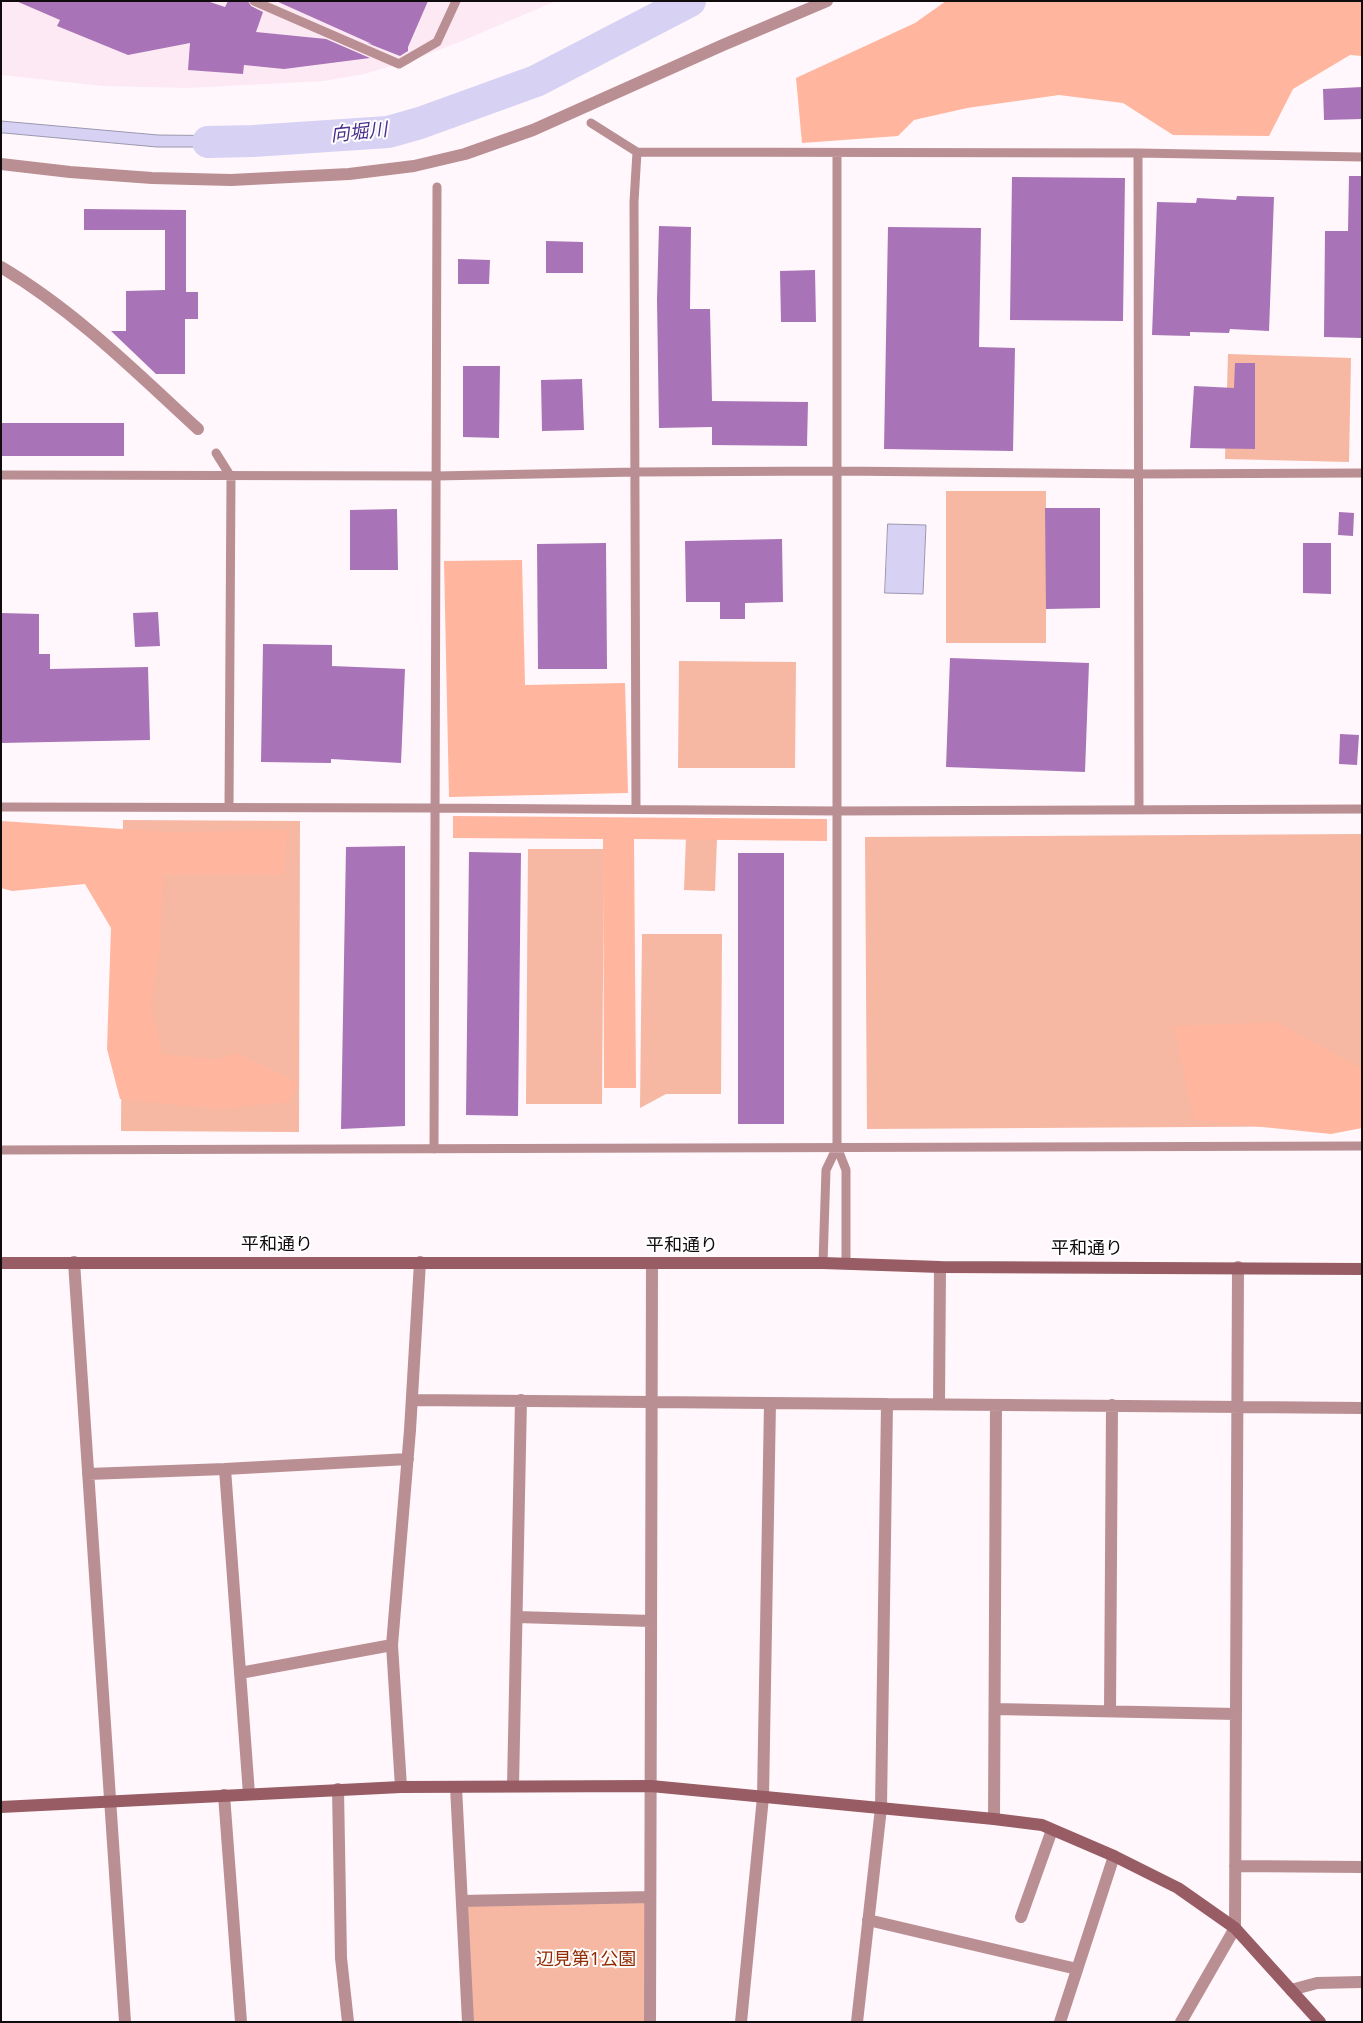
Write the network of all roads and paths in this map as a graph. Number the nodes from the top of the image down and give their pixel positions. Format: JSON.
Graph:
{"nodes":[{"id":1,"x":254,"y":1,"type":"edge"},
{"id":2,"x":456,"y":1,"type":"edge"},
{"id":3,"x":825,"y":2,"type":"edge"},
{"id":4,"x":591,"y":123,"type":"dead end"},
{"id":5,"x":636,"y":152,"type":"junction"},
{"id":6,"x":837,"y":153,"type":"junction"},
{"id":7,"x":1138,"y":153,"type":"junction"},
{"id":8,"x":1362,"y":157,"type":"edge"},
{"id":9,"x":1,"y":164,"type":"edge"},
{"id":10,"x":437,"y":187,"type":"dead end"},
{"id":11,"x":1,"y":267,"type":"edge"},
{"id":12,"x":198,"y":429,"type":"dead end"},
{"id":13,"x":216,"y":453,"type":"dead end"},
{"id":14,"x":837,"y":471,"type":"junction"},
{"id":15,"x":635,"y":472,"type":"junction"},
{"id":16,"x":1362,"y":473,"type":"edge"},
{"id":17,"x":1140,"y":474,"type":"junction"},
{"id":18,"x":1,"y":475,"type":"edge"},
{"id":19,"x":436,"y":476,"type":"junction"},
{"id":20,"x":231,"y":477,"type":"junction"},
{"id":21,"x":1,"y":807,"type":"edge"},
{"id":22,"x":229,"y":807,"type":"junction"},
{"id":23,"x":435,"y":808,"type":"junction"},
{"id":24,"x":636,"y":809,"type":"junction"},
{"id":25,"x":1139,"y":809,"type":"junction"},
{"id":26,"x":1362,"y":809,"type":"edge"},
{"id":27,"x":838,"y":811,"type":"junction"},
{"id":28,"x":1362,"y":1146,"type":"edge"},
{"id":29,"x":837,"y":1148,"type":"junction"},
{"id":30,"x":434,"y":1149,"type":"junction"},
{"id":31,"x":1,"y":1150,"type":"edge"},
{"id":32,"x":74,"y":1262,"type":"junction"},
{"id":33,"x":420,"y":1262,"type":"junction"},
{"id":34,"x":1,"y":1263,"type":"edge"},
{"id":35,"x":823,"y":1263,"type":"junction"},
{"id":36,"x":846,"y":1263,"type":"junction"},
{"id":37,"x":652,"y":1264,"type":"junction"},
{"id":38,"x":940,"y":1266,"type":"junction"},
{"id":39,"x":1238,"y":1267,"type":"junction"},
{"id":40,"x":1362,"y":1269,"type":"edge"},
{"id":41,"x":412,"y":1400,"type":"junction"},
{"id":42,"x":522,"y":1400,"type":"junction"},
{"id":43,"x":652,"y":1402,"type":"junction"},
{"id":44,"x":770,"y":1403,"type":"junction"},
{"id":45,"x":887,"y":1404,"type":"junction"},
{"id":46,"x":939,"y":1404,"type":"junction"},
{"id":47,"x":996,"y":1405,"type":"junction"},
{"id":48,"x":1112,"y":1405,"type":"junction"},
{"id":49,"x":1238,"y":1406,"type":"junction"},
{"id":50,"x":1362,"y":1408,"type":"edge"},
{"id":51,"x":408,"y":1459,"type":"junction"},
{"id":52,"x":225,"y":1469,"type":"junction"},
{"id":53,"x":88,"y":1474,"type":"junction"},
{"id":54,"x":517,"y":1617,"type":"junction"},
{"id":55,"x":651,"y":1620,"type":"junction"},
{"id":56,"x":392,"y":1645,"type":"junction"},
{"id":57,"x":240,"y":1673,"type":"junction"},
{"id":58,"x":995,"y":1709,"type":"junction"},
{"id":59,"x":1110,"y":1711,"type":"junction"},
{"id":60,"x":1236,"y":1714,"type":"junction"},
{"id":61,"x":513,"y":1786,"type":"junction"},
{"id":62,"x":651,"y":1786,"type":"junction"},
{"id":63,"x":401,"y":1787,"type":"junction"},
{"id":64,"x":456,"y":1787,"type":"junction"},
{"id":65,"x":338,"y":1789,"type":"junction"},
{"id":66,"x":249,"y":1794,"type":"junction"},
{"id":67,"x":224,"y":1795,"type":"junction"},
{"id":68,"x":763,"y":1797,"type":"junction"},
{"id":69,"x":109,"y":1801,"type":"junction"},
{"id":70,"x":1,"y":1807,"type":"edge"},
{"id":71,"x":881,"y":1808,"type":"junction"},
{"id":72,"x":994,"y":1819,"type":"junction"},
{"id":73,"x":1052,"y":1830,"type":"junction"},
{"id":74,"x":1114,"y":1856,"type":"junction"},
{"id":75,"x":1235,"y":1866,"type":"junction"},
{"id":76,"x":1362,"y":1867,"type":"edge"},
{"id":77,"x":650,"y":1896,"type":"junction"},
{"id":78,"x":462,"y":1901,"type":"junction"},
{"id":79,"x":1020,"y":1916,"type":"dead end"},
{"id":80,"x":868,"y":1920,"type":"junction"},
{"id":81,"x":1235,"y":1928,"type":"junction"},
{"id":82,"x":1077,"y":1969,"type":"junction"},
{"id":83,"x":1362,"y":1982,"type":"edge"},
{"id":84,"x":1292,"y":1990,"type":"junction"},
{"id":85,"x":125,"y":2022,"type":"edge"},
{"id":86,"x":241,"y":2022,"type":"edge"},
{"id":87,"x":348,"y":2022,"type":"edge"},
{"id":88,"x":468,"y":2022,"type":"edge"},
{"id":89,"x":650,"y":2022,"type":"edge"},
{"id":90,"x":741,"y":2022,"type":"edge"},
{"id":91,"x":857,"y":2022,"type":"edge"},
{"id":92,"x":1060,"y":2022,"type":"edge"},
{"id":93,"x":1181,"y":2022,"type":"edge"},
{"id":94,"x":1320,"y":2022,"type":"edge"}],
"edges":[{"from":1,"to":2,"type":"lane"},
{"from":3,"to":9,"type":"street"},
{"from":4,"to":5,"type":"lane"},
{"from":5,"to":6,"type":"lane"},
{"from":5,"to":15,"type":"lane"},
{"from":6,"to":7,"type":"lane"},
{"from":6,"to":14,"type":"lane"},
{"from":7,"to":8,"type":"lane"},
{"from":7,"to":17,"type":"lane"},
{"from":10,"to":19,"type":"lane"},
{"from":11,"to":12,"type":"street"},
{"from":13,"to":20,"type":"lane"},
{"from":14,"to":15,"type":"lane"},
{"from":14,"to":17,"type":"lane"},
{"from":14,"to":27,"type":"lane"},
{"from":15,"to":19,"type":"lane"},
{"from":15,"to":24,"type":"lane"},
{"from":16,"to":17,"type":"lane"},
{"from":17,"to":25,"type":"lane"},
{"from":18,"to":20,"type":"lane"},
{"from":19,"to":20,"type":"lane"},
{"from":19,"to":23,"type":"lane"},
{"from":20,"to":22,"type":"lane"},
{"from":21,"to":22,"type":"lane"},
{"from":22,"to":23,"type":"lane"},
{"from":23,"to":24,"type":"lane"},
{"from":23,"to":30,"type":"lane"},
{"from":24,"to":27,"type":"lane"},
{"from":25,"to":26,"type":"lane"},
{"from":25,"to":27,"type":"lane"},
{"from":27,"to":29,"type":"lane"},
{"from":28,"to":29,"type":"lane"},
{"from":29,"to":30,"type":"lane"},
{"from":29,"to":35,"type":"lane"},
{"from":29,"to":36,"type":"lane"},
{"from":30,"to":31,"type":"lane"},
{"from":32,"to":33,"type":"street","name":"平和通り"},
{"from":32,"to":34,"type":"street","name":"平和通り"},
{"from":32,"to":53,"type":"street"},
{"from":33,"to":37,"type":"street","name":"平和通り"},
{"from":33,"to":41,"type":"street"},
{"from":35,"to":36,"type":"street","name":"平和通り"},
{"from":35,"to":37,"type":"street","name":"平和通り"},
{"from":36,"to":38,"type":"street","name":"平和通り"},
{"from":37,"to":43,"type":"street"},
{"from":38,"to":39,"type":"street","name":"平和通り"},
{"from":38,"to":46,"type":"street"},
{"from":39,"to":40,"type":"street","name":"平和通り"},
{"from":39,"to":49,"type":"street"},
{"from":41,"to":42,"type":"street"},
{"from":41,"to":51,"type":"street"},
{"from":42,"to":43,"type":"street"},
{"from":42,"to":54,"type":"street"},
{"from":43,"to":44,"type":"street"},
{"from":43,"to":55,"type":"street"},
{"from":44,"to":45,"type":"street"},
{"from":44,"to":68,"type":"street"},
{"from":45,"to":46,"type":"street"},
{"from":45,"to":71,"type":"street"},
{"from":46,"to":47,"type":"street"},
{"from":47,"to":48,"type":"street"},
{"from":47,"to":58,"type":"street"},
{"from":48,"to":49,"type":"street"},
{"from":48,"to":59,"type":"street"},
{"from":49,"to":50,"type":"street"},
{"from":49,"to":60,"type":"street"},
{"from":51,"to":52,"type":"street"},
{"from":51,"to":56,"type":"street"},
{"from":52,"to":53,"type":"street"},
{"from":52,"to":57,"type":"street"},
{"from":53,"to":69,"type":"street"},
{"from":54,"to":55,"type":"street"},
{"from":54,"to":61,"type":"street"},
{"from":55,"to":62,"type":"street"},
{"from":56,"to":57,"type":"street"},
{"from":56,"to":63,"type":"street"},
{"from":57,"to":66,"type":"street"},
{"from":58,"to":59,"type":"street"},
{"from":58,"to":72,"type":"street"},
{"from":59,"to":60,"type":"street"},
{"from":60,"to":75,"type":"street"},
{"from":61,"to":62,"type":"street"},
{"from":61,"to":64,"type":"street"},
{"from":62,"to":68,"type":"street"},
{"from":62,"to":77,"type":"street"},
{"from":63,"to":64,"type":"street"},
{"from":63,"to":65,"type":"street"},
{"from":64,"to":78,"type":"street"},
{"from":65,"to":66,"type":"street"},
{"from":65,"to":87,"type":"street"},
{"from":66,"to":67,"type":"street"},
{"from":67,"to":69,"type":"street"},
{"from":67,"to":86,"type":"street"},
{"from":68,"to":71,"type":"street"},
{"from":68,"to":90,"type":"street"},
{"from":69,"to":70,"type":"street"},
{"from":69,"to":85,"type":"street"},
{"from":71,"to":72,"type":"street"},
{"from":71,"to":80,"type":"street"},
{"from":72,"to":73,"type":"street"},
{"from":73,"to":74,"type":"street"},
{"from":73,"to":79,"type":"street"},
{"from":74,"to":81,"type":"street"},
{"from":74,"to":82,"type":"street"},
{"from":75,"to":76,"type":"street"},
{"from":75,"to":81,"type":"street"},
{"from":77,"to":78,"type":"street"},
{"from":77,"to":89,"type":"street"},
{"from":78,"to":88,"type":"street"},
{"from":80,"to":82,"type":"street"},
{"from":80,"to":91,"type":"street"},
{"from":81,"to":84,"type":"street"},
{"from":81,"to":93,"type":"street"},
{"from":82,"to":92,"type":"street"},
{"from":83,"to":84,"type":"street"},
{"from":84,"to":94,"type":"street"}]}
